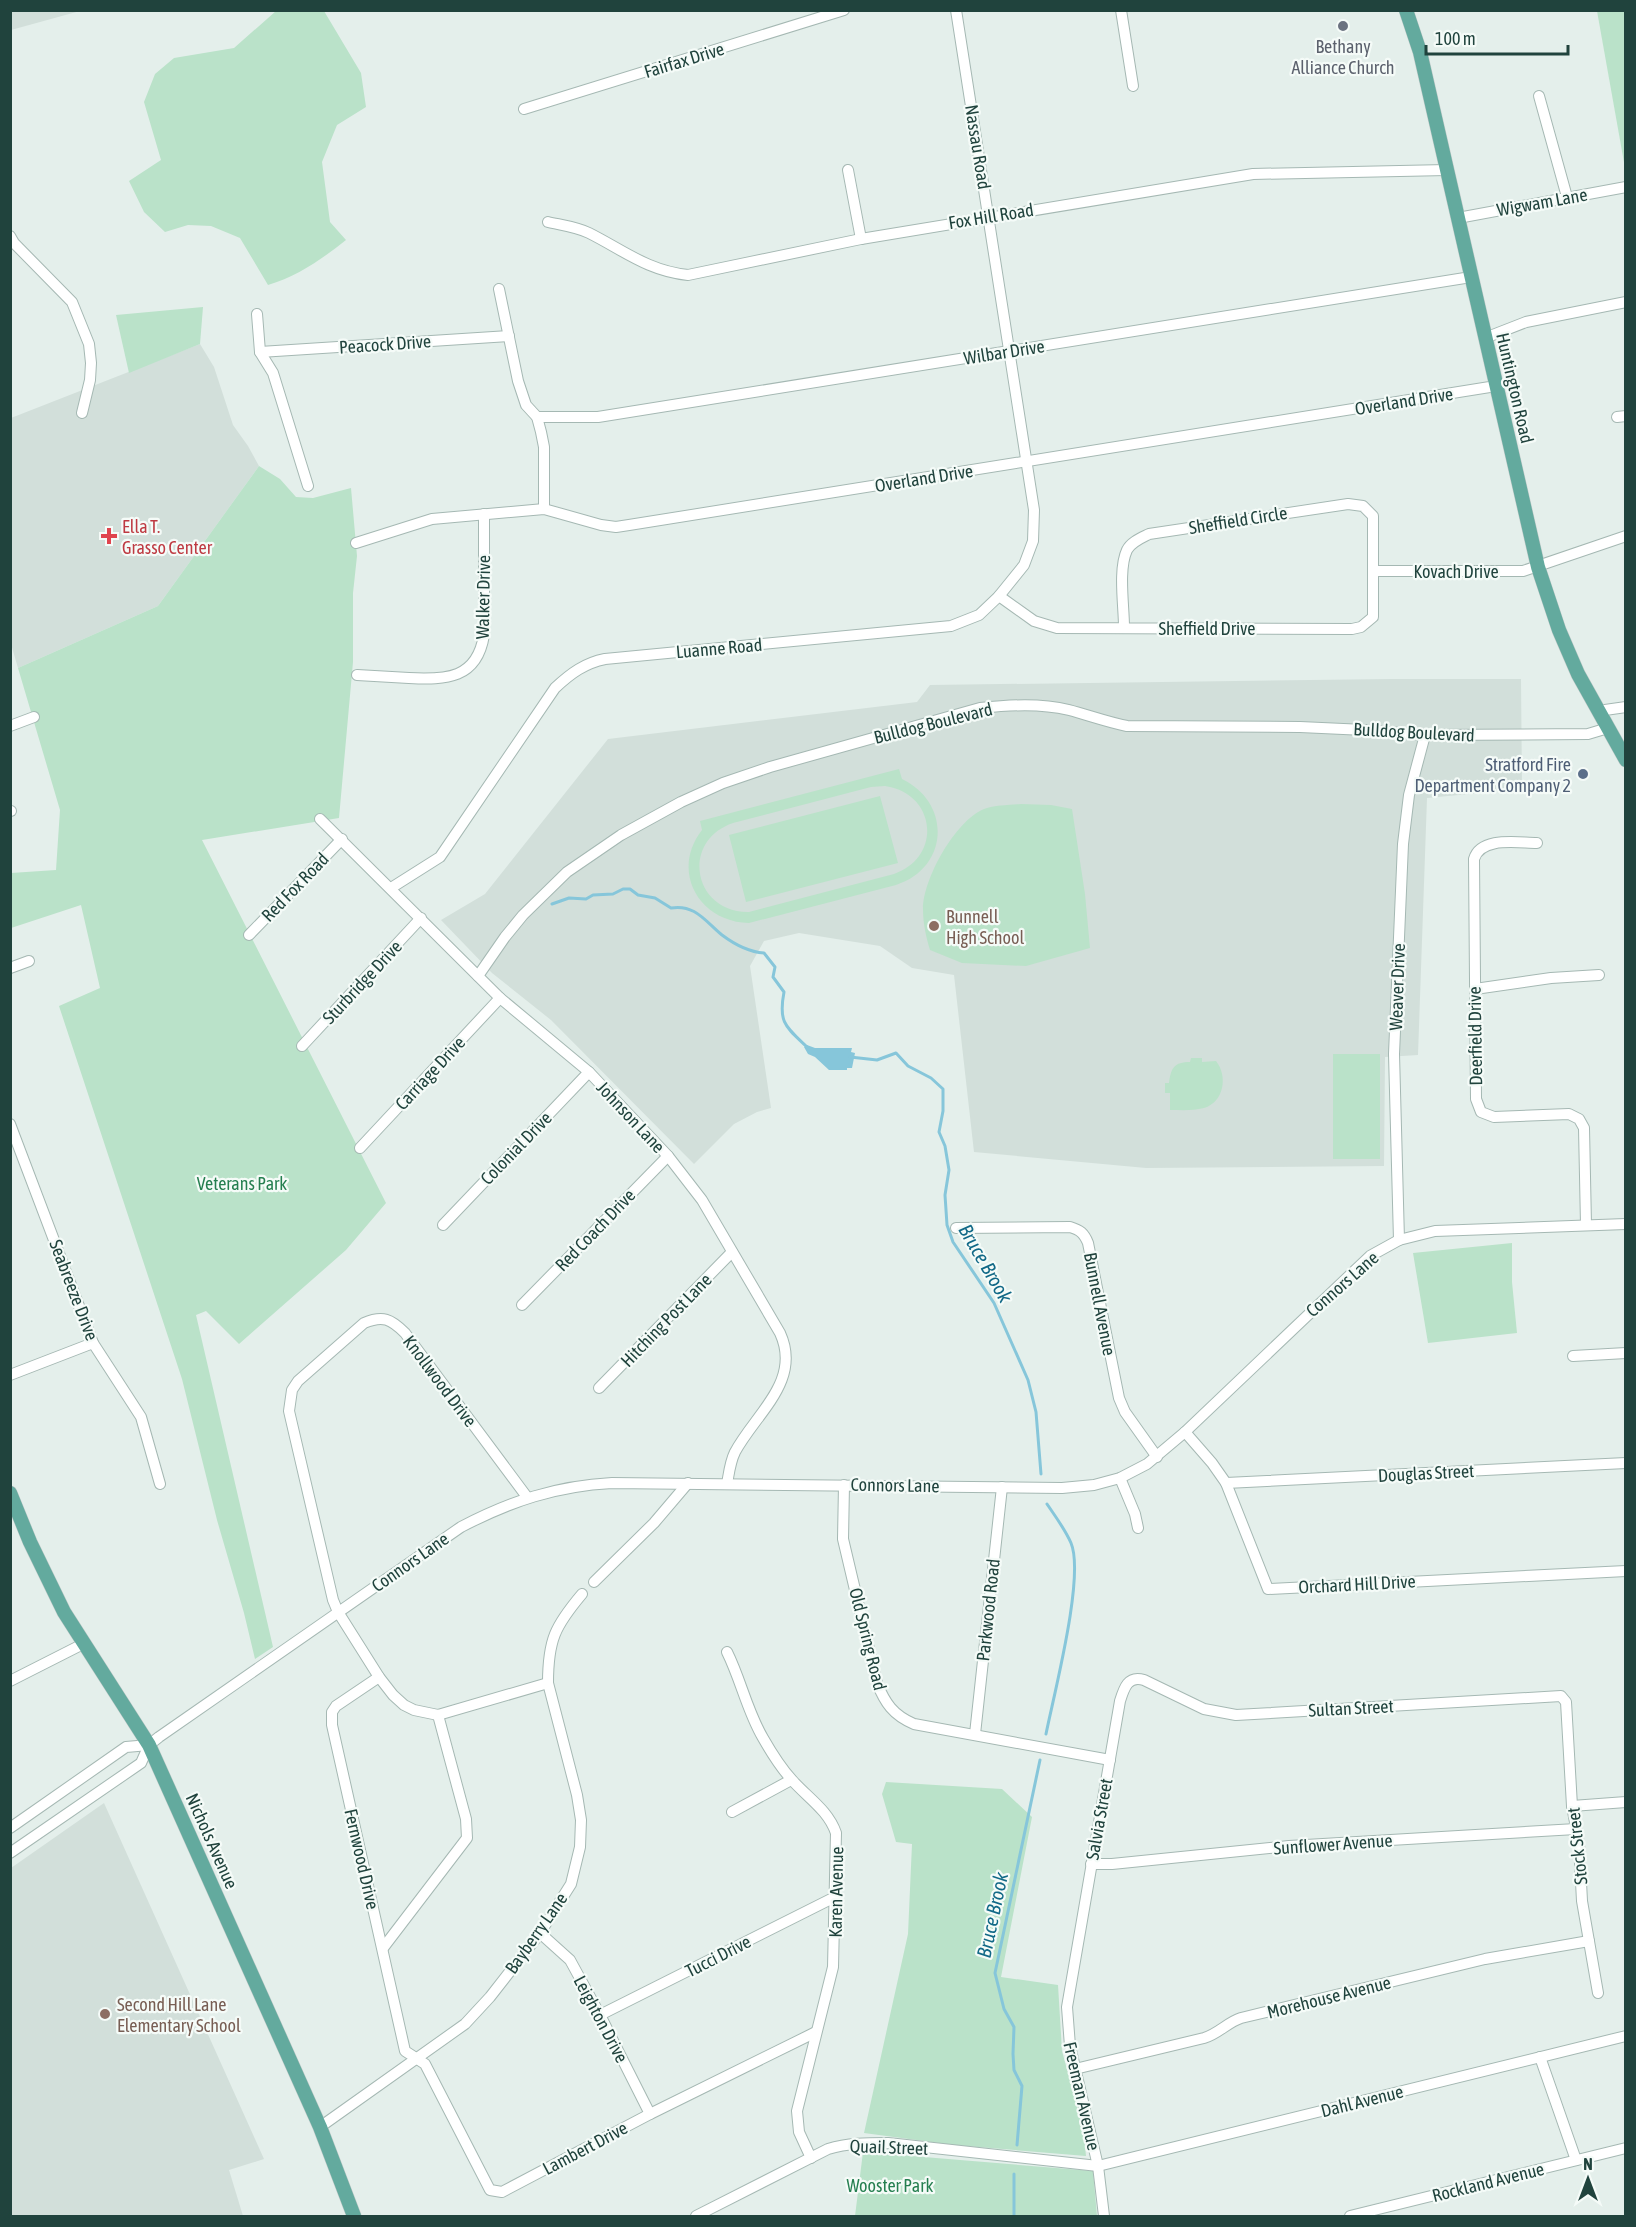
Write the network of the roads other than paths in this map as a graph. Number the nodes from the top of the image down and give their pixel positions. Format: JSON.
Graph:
{"nodes":[{"id":1,"x":844,"y":10,"type":"edge"},
{"id":2,"x":956,"y":10,"type":"edge"},
{"id":3,"x":1121,"y":10,"type":"edge"},
{"id":4,"x":1406,"y":10,"type":"edge"},
{"id":5,"x":1133,"y":86,"type":"dead end"},
{"id":6,"x":1539,"y":96,"type":"dead end"},
{"id":7,"x":524,"y":109,"type":"dead end"},
{"id":8,"x":848,"y":170,"type":"dead end"},
{"id":9,"x":1447,"y":170,"type":"junction"},
{"id":10,"x":1626,"y":187,"type":"edge"},
{"id":11,"x":1567,"y":197,"type":"junction"},
{"id":12,"x":989,"y":216,"type":"junction"},
{"id":13,"x":1458,"y":218,"type":"junction"},
{"id":14,"x":548,"y":222,"type":"dead end"},
{"id":15,"x":10,"y":236,"type":"edge"},
{"id":16,"x":861,"y":239,"type":"junction"},
{"id":17,"x":1471,"y":277,"type":"junction"},
{"id":18,"x":499,"y":289,"type":"dead end"},
{"id":19,"x":1626,"y":302,"type":"edge"},
{"id":20,"x":257,"y":314,"type":"dead end"},
{"id":21,"x":509,"y":336,"type":"junction"},
{"id":22,"x":1485,"y":338,"type":"junction"},
{"id":23,"x":1009,"y":351,"type":"junction"},
{"id":24,"x":260,"y":352,"type":"junction"},
{"id":25,"x":1496,"y":386,"type":"junction"},
{"id":26,"x":82,"y":413,"type":"dead end"},
{"id":27,"x":537,"y":417,"type":"junction"},
{"id":28,"x":1027,"y":462,"type":"junction"},
{"id":29,"x":308,"y":486,"type":"dead end"},
{"id":30,"x":544,"y":508,"type":"junction"},
{"id":31,"x":484,"y":514,"type":"junction"},
{"id":32,"x":1626,"y":537,"type":"edge"},
{"id":33,"x":356,"y":543,"type":"dead end"},
{"id":34,"x":1538,"y":567,"type":"junction"},
{"id":35,"x":1374,"y":571,"type":"junction"},
{"id":36,"x":999,"y":596,"type":"junction"},
{"id":37,"x":1124,"y":627,"type":"junction"},
{"id":38,"x":357,"y":675,"type":"dead end"},
{"id":39,"x":1626,"y":706,"type":"edge"},
{"id":40,"x":1598,"y":711,"type":"junction"},
{"id":41,"x":34,"y":717,"type":"dead end"},
{"id":42,"x":10,"y":726,"type":"edge"},
{"id":43,"x":1608,"y":728,"type":"junction"},
{"id":44,"x":1425,"y":735,"type":"junction"},
{"id":45,"x":1626,"y":760,"type":"edge"},
{"id":46,"x":320,"y":819,"type":"dead end"},
{"id":47,"x":342,"y":839,"type":"junction"},
{"id":48,"x":1537,"y":843,"type":"dead end"},
{"id":49,"x":391,"y":888,"type":"junction"},
{"id":50,"x":421,"y":918,"type":"junction"},
{"id":51,"x":249,"y":935,"type":"dead end"},
{"id":52,"x":29,"y":961,"type":"dead end"},
{"id":53,"x":10,"y":968,"type":"edge"},
{"id":54,"x":1599,"y":975,"type":"dead end"},
{"id":55,"x":478,"y":976,"type":"junction"},
{"id":56,"x":1474,"y":989,"type":"junction"},
{"id":57,"x":500,"y":998,"type":"junction"},
{"id":58,"x":303,"y":1046,"type":"dead end"},
{"id":59,"x":589,"y":1072,"type":"junction"},
{"id":60,"x":10,"y":1124,"type":"edge"},
{"id":61,"x":360,"y":1148,"type":"dead end"},
{"id":62,"x":668,"y":1156,"type":"junction"},
{"id":63,"x":1626,"y":1224,"type":"edge"},
{"id":64,"x":443,"y":1225,"type":"dead end"},
{"id":65,"x":1586,"y":1225,"type":"junction"},
{"id":66,"x":956,"y":1228,"type":"dead end"},
{"id":67,"x":1398,"y":1240,"type":"junction"},
{"id":68,"x":732,"y":1252,"type":"junction"},
{"id":69,"x":522,"y":1305,"type":"dead end"},
{"id":70,"x":93,"y":1343,"type":"junction"},
{"id":71,"x":1626,"y":1353,"type":"edge"},
{"id":72,"x":1573,"y":1356,"type":"dead end"},
{"id":73,"x":10,"y":1375,"type":"edge"},
{"id":74,"x":599,"y":1388,"type":"dead end"},
{"id":75,"x":1185,"y":1431,"type":"junction"},
{"id":76,"x":1157,"y":1456,"type":"junction"},
{"id":77,"x":1626,"y":1463,"type":"edge"},
{"id":78,"x":1120,"y":1478,"type":"junction"},
{"id":79,"x":687,"y":1483,"type":"junction"},
{"id":80,"x":1226,"y":1483,"type":"junction"},
{"id":81,"x":160,"y":1484,"type":"dead end"},
{"id":82,"x":727,"y":1484,"type":"junction"},
{"id":83,"x":844,"y":1485,"type":"junction"},
{"id":84,"x":1002,"y":1487,"type":"junction"},
{"id":85,"x":10,"y":1493,"type":"edge"},
{"id":86,"x":527,"y":1497,"type":"junction"},
{"id":87,"x":1138,"y":1528,"type":"dead end"},
{"id":88,"x":1626,"y":1571,"type":"edge"},
{"id":89,"x":594,"y":1582,"type":"dead end"},
{"id":90,"x":582,"y":1594,"type":"dead end"},
{"id":91,"x":338,"y":1612,"type":"junction"},
{"id":92,"x":83,"y":1644,"type":"junction"},
{"id":93,"x":727,"y":1652,"type":"dead end"},
{"id":94,"x":379,"y":1677,"type":"junction"},
{"id":95,"x":1144,"y":1680,"type":"joint"},
{"id":96,"x":10,"y":1681,"type":"edge"},
{"id":97,"x":548,"y":1683,"type":"junction"},
{"id":98,"x":1564,"y":1698,"type":"joint"},
{"id":99,"x":438,"y":1714,"type":"junction"},
{"id":100,"x":975,"y":1734,"type":"junction"},
{"id":101,"x":149,"y":1745,"type":"junction"},
{"id":102,"x":1110,"y":1760,"type":"junction"},
{"id":103,"x":791,"y":1780,"type":"junction"},
{"id":104,"x":52,"y":1799,"type":"junction"},
{"id":105,"x":1626,"y":1802,"type":"edge"},
{"id":106,"x":1572,"y":1806,"type":"junction"},
{"id":107,"x":732,"y":1812,"type":"dead end"},
{"id":108,"x":64,"y":1817,"type":"junction"},
{"id":109,"x":10,"y":1828,"type":"edge"},
{"id":110,"x":1576,"y":1829,"type":"junction"},
{"id":111,"x":10,"y":1853,"type":"edge"},
{"id":112,"x":1091,"y":1864,"type":"junction"},
{"id":113,"x":835,"y":1897,"type":"junction"},
{"id":114,"x":540,"y":1933,"type":"junction"},
{"id":115,"x":1589,"y":1941,"type":"junction"},
{"id":116,"x":383,"y":1948,"type":"junction"},
{"id":117,"x":1071,"y":1976,"type":"joint"},
{"id":118,"x":1598,"y":1993,"type":"dead end"},
{"id":119,"x":600,"y":2015,"type":"junction"},
{"id":120,"x":816,"y":2032,"type":"junction"},
{"id":121,"x":1626,"y":2036,"type":"edge"},
{"id":122,"x":1540,"y":2057,"type":"junction"},
{"id":123,"x":416,"y":2059,"type":"junction"},
{"id":124,"x":1075,"y":2069,"type":"junction"},
{"id":125,"x":650,"y":2114,"type":"junction"},
{"id":126,"x":320,"y":2127,"type":"junction"},
{"id":127,"x":1626,"y":2148,"type":"edge"},
{"id":128,"x":811,"y":2158,"type":"junction"},
{"id":129,"x":1576,"y":2160,"type":"junction"},
{"id":130,"x":1098,"y":2166,"type":"junction"},
{"id":131,"x":354,"y":2217,"type":"edge"},
{"id":132,"x":696,"y":2217,"type":"edge"},
{"id":133,"x":1104,"y":2217,"type":"edge"},
{"id":134,"x":1350,"y":2217,"type":"edge"}],
"edges":[{"from":1,"to":7,"type":"street","name":"Fairfax Drive"},
{"from":2,"to":12,"type":"street","name":"Nassau Road"},
{"from":3,"to":5,"type":"street"},
{"from":4,"to":9,"type":"main road","name":"Huntington Road"},
{"from":6,"to":11,"type":"street"},
{"from":8,"to":16,"type":"street"},
{"from":9,"to":12,"type":"street","name":"Fox Hill Road"},
{"from":9,"to":13,"type":"main road","name":"Huntington Road"},
{"from":10,"to":11,"type":"street","name":"Wigwam Lane"},
{"from":11,"to":13,"type":"street","name":"Wigwam Lane"},
{"from":12,"to":16,"type":"street","name":"Fox Hill Road"},
{"from":12,"to":23,"type":"street","name":"Nassau Road"},
{"from":13,"to":17,"type":"main road","name":"Huntington Road"},
{"from":14,"to":16,"type":"street","name":"Fox Hill Road"},
{"from":15,"to":26,"type":"street"},
{"from":17,"to":22,"type":"main road","name":"Huntington Road"},
{"from":17,"to":23,"type":"street","name":"Wilbar Drive"},
{"from":18,"to":21,"type":"street"},
{"from":19,"to":22,"type":"street"},
{"from":20,"to":24,"type":"street"},
{"from":21,"to":24,"type":"street","name":"Peacock Drive"},
{"from":21,"to":27,"type":"street"},
{"from":22,"to":25,"type":"main road","name":"Huntington Road"},
{"from":23,"to":27,"type":"street","name":"Wilbar Drive"},
{"from":23,"to":28,"type":"street","name":"Nassau Road"},
{"from":24,"to":29,"type":"street"},
{"from":25,"to":28,"type":"street","name":"Overland Drive"},
{"from":25,"to":34,"type":"main road","name":"Huntington Road"},
{"from":27,"to":30,"type":"street"},
{"from":28,"to":30,"type":"street","name":"Overland Drive"},
{"from":28,"to":36,"type":"street","name":"Luanne Road"},
{"from":30,"to":31,"type":"street","name":"Overland Drive"},
{"from":31,"to":33,"type":"street","name":"Overland Drive"},
{"from":31,"to":38,"type":"street","name":"Walker Drive"},
{"from":32,"to":34,"type":"street","name":"Kovach Drive"},
{"from":34,"to":35,"type":"street","name":"Kovach Drive"},
{"from":34,"to":40,"type":"main road","name":"Huntington Road"},
{"from":35,"to":37,"type":"street","name":"Sheffield Drive"},
{"from":35,"to":37,"type":"street","name":"Sheffield Circle"},
{"from":36,"to":37,"type":"street","name":"Sheffield Drive"},
{"from":36,"to":49,"type":"street","name":"Luanne Road"},
{"from":39,"to":40,"type":"street"},
{"from":40,"to":43,"type":"main road","name":"Huntington Road"},
{"from":41,"to":42,"type":"street"},
{"from":43,"to":44,"type":"street","name":"Bulldog Boulevard"},
{"from":43,"to":45,"type":"main road","name":"Huntington Road"},
{"from":44,"to":55,"type":"street","name":"Bulldog Boulevard"},
{"from":44,"to":67,"type":"street","name":"Weaver Drive"},
{"from":46,"to":47,"type":"street","name":"Johnson Lane"},
{"from":47,"to":49,"type":"street","name":"Johnson Lane"},
{"from":47,"to":51,"type":"street","name":"Red Fox Road"},
{"from":48,"to":56,"type":"street","name":"Deerfield Drive"},
{"from":49,"to":50,"type":"street","name":"Johnson Lane"},
{"from":50,"to":55,"type":"street","name":"Johnson Lane"},
{"from":50,"to":58,"type":"street","name":"Sturbridge Drive"},
{"from":52,"to":53,"type":"street"},
{"from":54,"to":56,"type":"street"},
{"from":55,"to":57,"type":"street","name":"Johnson Lane"},
{"from":56,"to":65,"type":"street","name":"Deerfield Drive"},
{"from":57,"to":59,"type":"street","name":"Johnson Lane"},
{"from":57,"to":61,"type":"street","name":"Carriage Drive"},
{"from":59,"to":62,"type":"street","name":"Johnson Lane"},
{"from":59,"to":64,"type":"street","name":"Colonial Drive"},
{"from":60,"to":70,"type":"street","name":"Seabreeze Drive"},
{"from":62,"to":68,"type":"street","name":"Johnson Lane"},
{"from":62,"to":69,"type":"street","name":"Red Coach Drive"},
{"from":63,"to":65,"type":"street","name":"Connors Lane"},
{"from":65,"to":67,"type":"street","name":"Connors Lane"},
{"from":66,"to":76,"type":"street","name":"Bunnell Avenue"},
{"from":67,"to":75,"type":"street","name":"Connors Lane"},
{"from":68,"to":74,"type":"street","name":"Hitching Post Lane"},
{"from":68,"to":82,"type":"street","name":"Johnson Lane"},
{"from":70,"to":73,"type":"street"},
{"from":70,"to":81,"type":"street","name":"Seabreeze Drive"},
{"from":71,"to":72,"type":"street"},
{"from":75,"to":76,"type":"street","name":"Connors Lane"},
{"from":75,"to":80,"type":"street","name":"Orchard Hill Drive"},
{"from":76,"to":78,"type":"street","name":"Connors Lane"},
{"from":77,"to":80,"type":"street","name":"Douglas Street"},
{"from":78,"to":84,"type":"street","name":"Connors Lane"},
{"from":78,"to":87,"type":"street"},
{"from":79,"to":82,"type":"street","name":"Connors Lane"},
{"from":79,"to":86,"type":"street","name":"Connors Lane"},
{"from":79,"to":89,"type":"street"},
{"from":80,"to":88,"type":"street","name":"Orchard Hill Drive"},
{"from":82,"to":83,"type":"street","name":"Connors Lane"},
{"from":83,"to":84,"type":"street","name":"Connors Lane"},
{"from":83,"to":100,"type":"street","name":"Old Spring Road"},
{"from":84,"to":100,"type":"street","name":"Parkwood Road"},
{"from":85,"to":92,"type":"main road","name":"Nichols Avenue"},
{"from":86,"to":91,"type":"street","name":"Connors Lane"},
{"from":86,"to":91,"type":"street","name":"Knollwood Drive"},
{"from":90,"to":97,"type":"street","name":"Bayberry Lane"},
{"from":91,"to":94,"type":"street","name":"Knollwood Drive"},
{"from":91,"to":101,"type":"street","name":"Connors Lane"},
{"from":92,"to":96,"type":"street"},
{"from":92,"to":101,"type":"main road","name":"Nichols Avenue"},
{"from":93,"to":103,"type":"street","name":"Karen Avenue"},
{"from":94,"to":99,"type":"street","name":"Knollwood Drive"},
{"from":94,"to":116,"type":"street","name":"Fernwood Drive"},
{"from":95,"to":98,"type":"street","name":"Sultan Street"},
{"from":95,"to":102,"type":"street","name":"Salvia Street"},
{"from":97,"to":99,"type":"street"},
{"from":97,"to":114,"type":"street","name":"Bayberry Lane"},
{"from":98,"to":106,"type":"street","name":"Stock Street"},
{"from":99,"to":116,"type":"street"},
{"from":100,"to":102,"type":"street","name":"Old Spring Road"},
{"from":101,"to":104,"type":"street"},
{"from":101,"to":108,"type":"street"},
{"from":101,"to":126,"type":"main road","name":"Nichols Avenue"},
{"from":102,"to":112,"type":"street","name":"Salvia Street"},
{"from":103,"to":107,"type":"street"},
{"from":103,"to":113,"type":"street","name":"Karen Avenue"},
{"from":104,"to":108,"type":"street"},
{"from":104,"to":109,"type":"street"},
{"from":105,"to":106,"type":"street"},
{"from":106,"to":110,"type":"street","name":"Stock Street"},
{"from":108,"to":111,"type":"street"},
{"from":110,"to":112,"type":"street","name":"Sunflower Avenue"},
{"from":110,"to":115,"type":"street","name":"Stock Street"},
{"from":112,"to":117,"type":"street","name":"Salvia Street"},
{"from":113,"to":119,"type":"street","name":"Tucci Drive"},
{"from":113,"to":120,"type":"street","name":"Karen Avenue"},
{"from":114,"to":119,"type":"street","name":"Leighton Drive"},
{"from":114,"to":123,"type":"street","name":"Bayberry Lane"},
{"from":115,"to":118,"type":"street","name":"Stock Street"},
{"from":115,"to":124,"type":"street","name":"Morehouse Avenue"},
{"from":116,"to":123,"type":"street","name":"Fernwood Drive"},
{"from":117,"to":124,"type":"street","name":"Freeman Avenue"},
{"from":119,"to":125,"type":"street","name":"Leighton Drive"},
{"from":120,"to":125,"type":"street","name":"Lambert Drive"},
{"from":120,"to":128,"type":"street","name":"Karen Avenue"},
{"from":121,"to":122,"type":"street","name":"Dahl Avenue"},
{"from":122,"to":129,"type":"street"},
{"from":122,"to":130,"type":"street","name":"Dahl Avenue"},
{"from":123,"to":125,"type":"street","name":"Lambert Drive"},
{"from":123,"to":126,"type":"street","name":"Bayberry Lane"},
{"from":124,"to":130,"type":"street","name":"Freeman Avenue"},
{"from":126,"to":131,"type":"main road","name":"Nichols Avenue"},
{"from":127,"to":129,"type":"street","name":"Rockland Avenue"},
{"from":128,"to":130,"type":"street","name":"Quail Street"},
{"from":128,"to":132,"type":"street","name":"Quail Street"},
{"from":129,"to":134,"type":"street","name":"Rockland Avenue"},
{"from":130,"to":133,"type":"street","name":"Freeman Avenue"}]}
